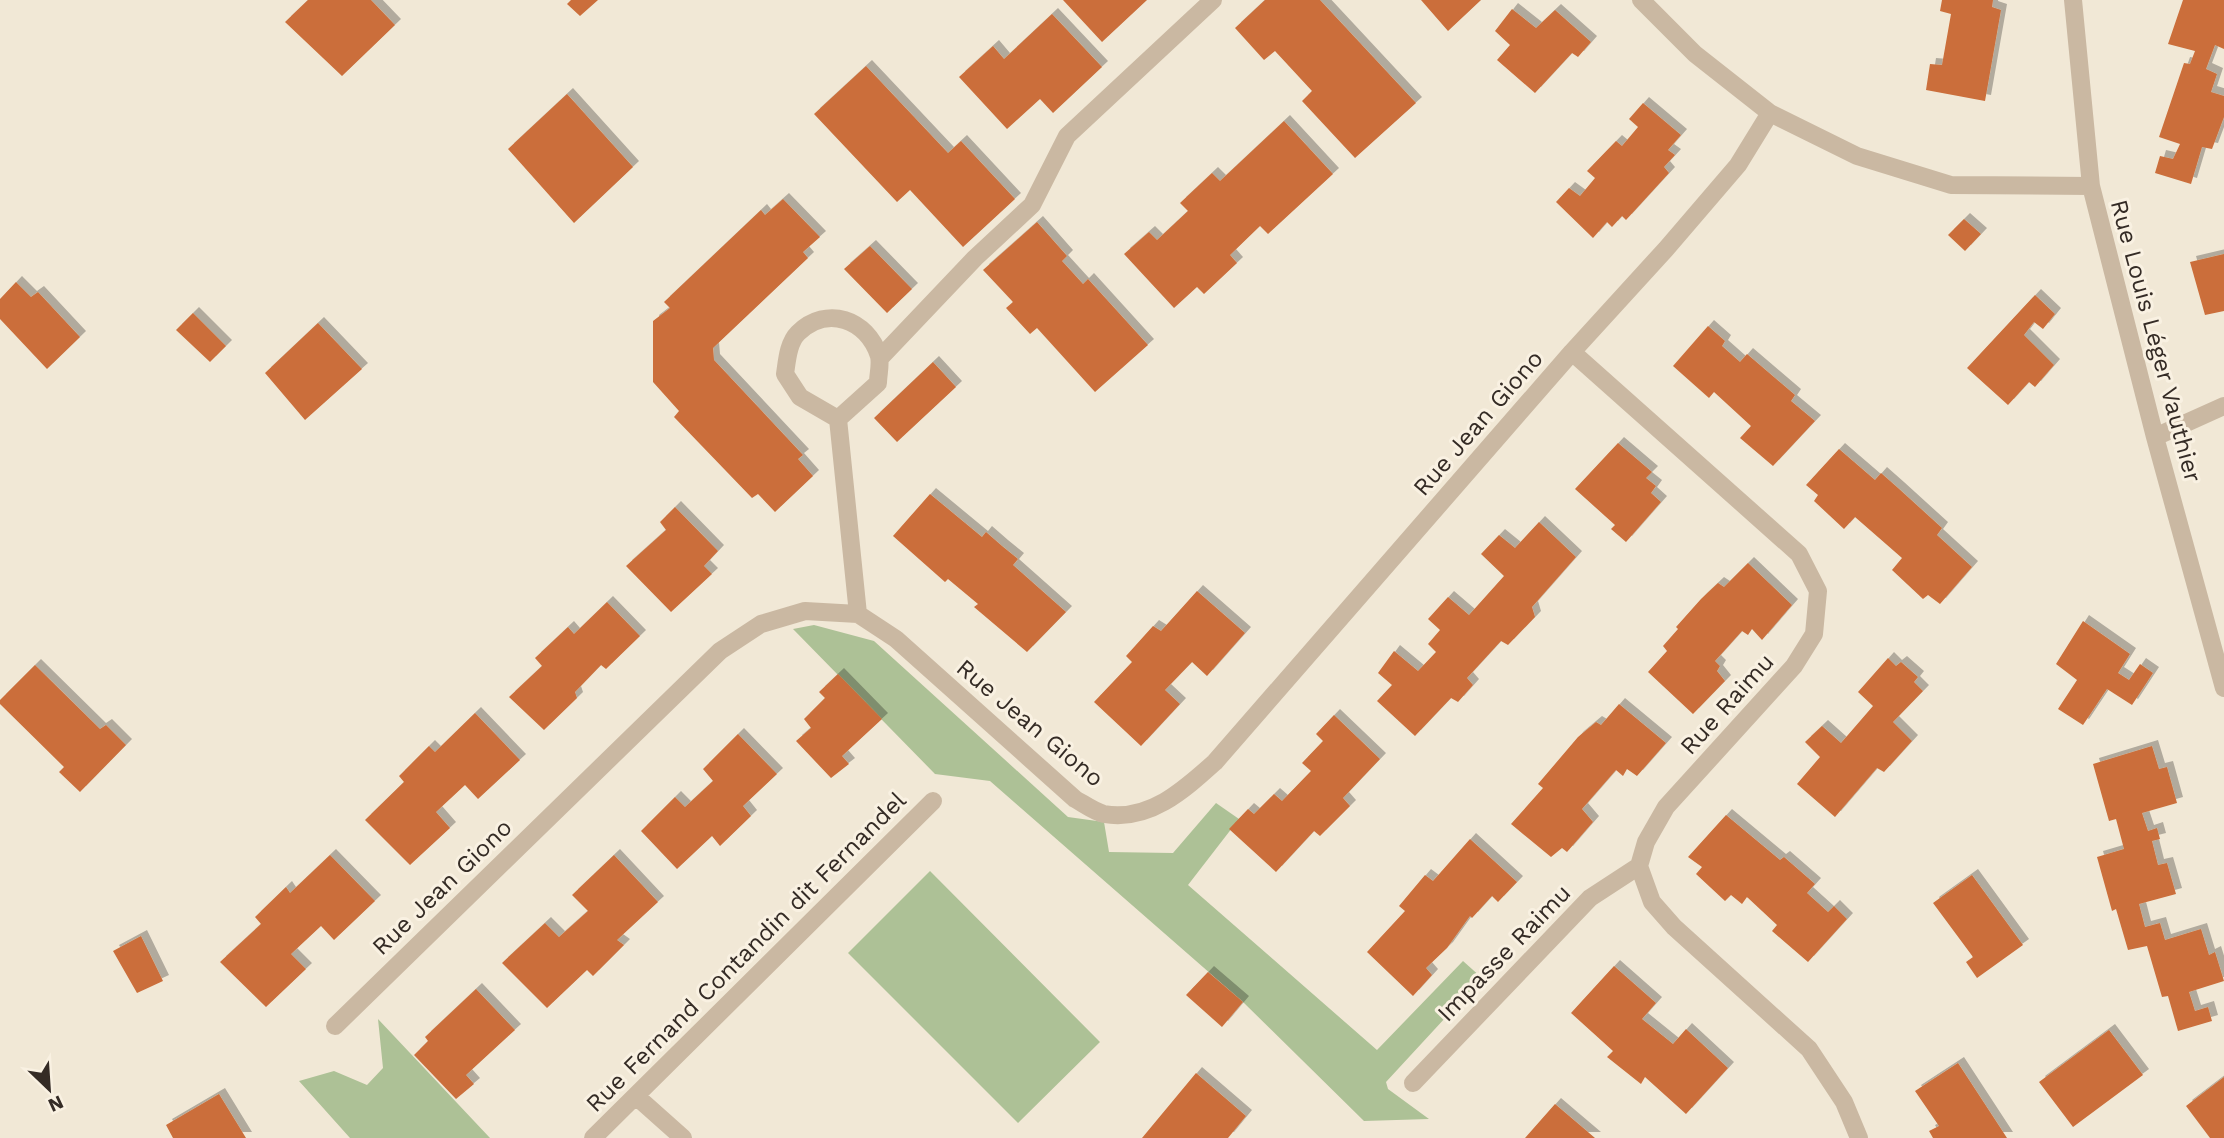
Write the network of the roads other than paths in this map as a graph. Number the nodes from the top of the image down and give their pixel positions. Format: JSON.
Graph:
{"nodes":[{"id":1,"x":1213,"y":0,"type":"edge"},
{"id":2,"x":1641,"y":0,"type":"edge"},
{"id":3,"x":2073,"y":0,"type":"edge"},
{"id":4,"x":1770,"y":113,"type":"junction"},
{"id":5,"x":2091,"y":186,"type":"junction"},
{"id":6,"x":1572,"y":352,"type":"junction"},
{"id":7,"x":880,"y":358,"type":"junction"},
{"id":8,"x":2224,"y":406,"type":"edge"},
{"id":9,"x":838,"y":419,"type":"junction"},
{"id":10,"x":2155,"y":437,"type":"junction"},
{"id":11,"x":858,"y":614,"type":"junction"},
{"id":12,"x":2224,"y":688,"type":"edge"},
{"id":13,"x":933,"y":801,"type":"dead end"},
{"id":14,"x":1639,"y":866,"type":"junction"},
{"id":15,"x":335,"y":1026,"type":"dead end"},
{"id":16,"x":1413,"y":1083,"type":"dead end"},
{"id":17,"x":638,"y":1097,"type":"junction"},
{"id":18,"x":593,"y":1138,"type":"edge"},
{"id":19,"x":683,"y":1138,"type":"edge"},
{"id":20,"x":1859,"y":1138,"type":"edge"}],
"edges":[{"from":1,"to":7,"type":"street"},
{"from":2,"to":4,"type":"street"},
{"from":3,"to":5,"type":"street","name":"Rue Louis Léger Vauthier"},
{"from":4,"to":5,"type":"street"},
{"from":4,"to":6,"type":"street","name":"Rue Jean Giono"},
{"from":5,"to":10,"type":"street","name":"Rue Louis Léger Vauthier"},
{"from":6,"to":11,"type":"street","name":"Rue Jean Giono"},
{"from":6,"to":14,"type":"street","name":"Rue Raimu"},
{"from":7,"to":9,"type":"street"},
{"from":7,"to":9,"type":"street"},
{"from":8,"to":10,"type":"street"},
{"from":9,"to":11,"type":"street"},
{"from":10,"to":12,"type":"street","name":"Rue Louis Léger Vauthier"},
{"from":11,"to":15,"type":"street","name":"Rue Jean Giono"},
{"from":13,"to":17,"type":"street","name":"Rue Fernand Contandin dit Fernandel"},
{"from":14,"to":16,"type":"street","name":"Impasse Raimu"},
{"from":14,"to":20,"type":"street"},
{"from":17,"to":18,"type":"street","name":"Rue Fernand Contandin dit Fernandel"},
{"from":17,"to":19,"type":"street"}]}
